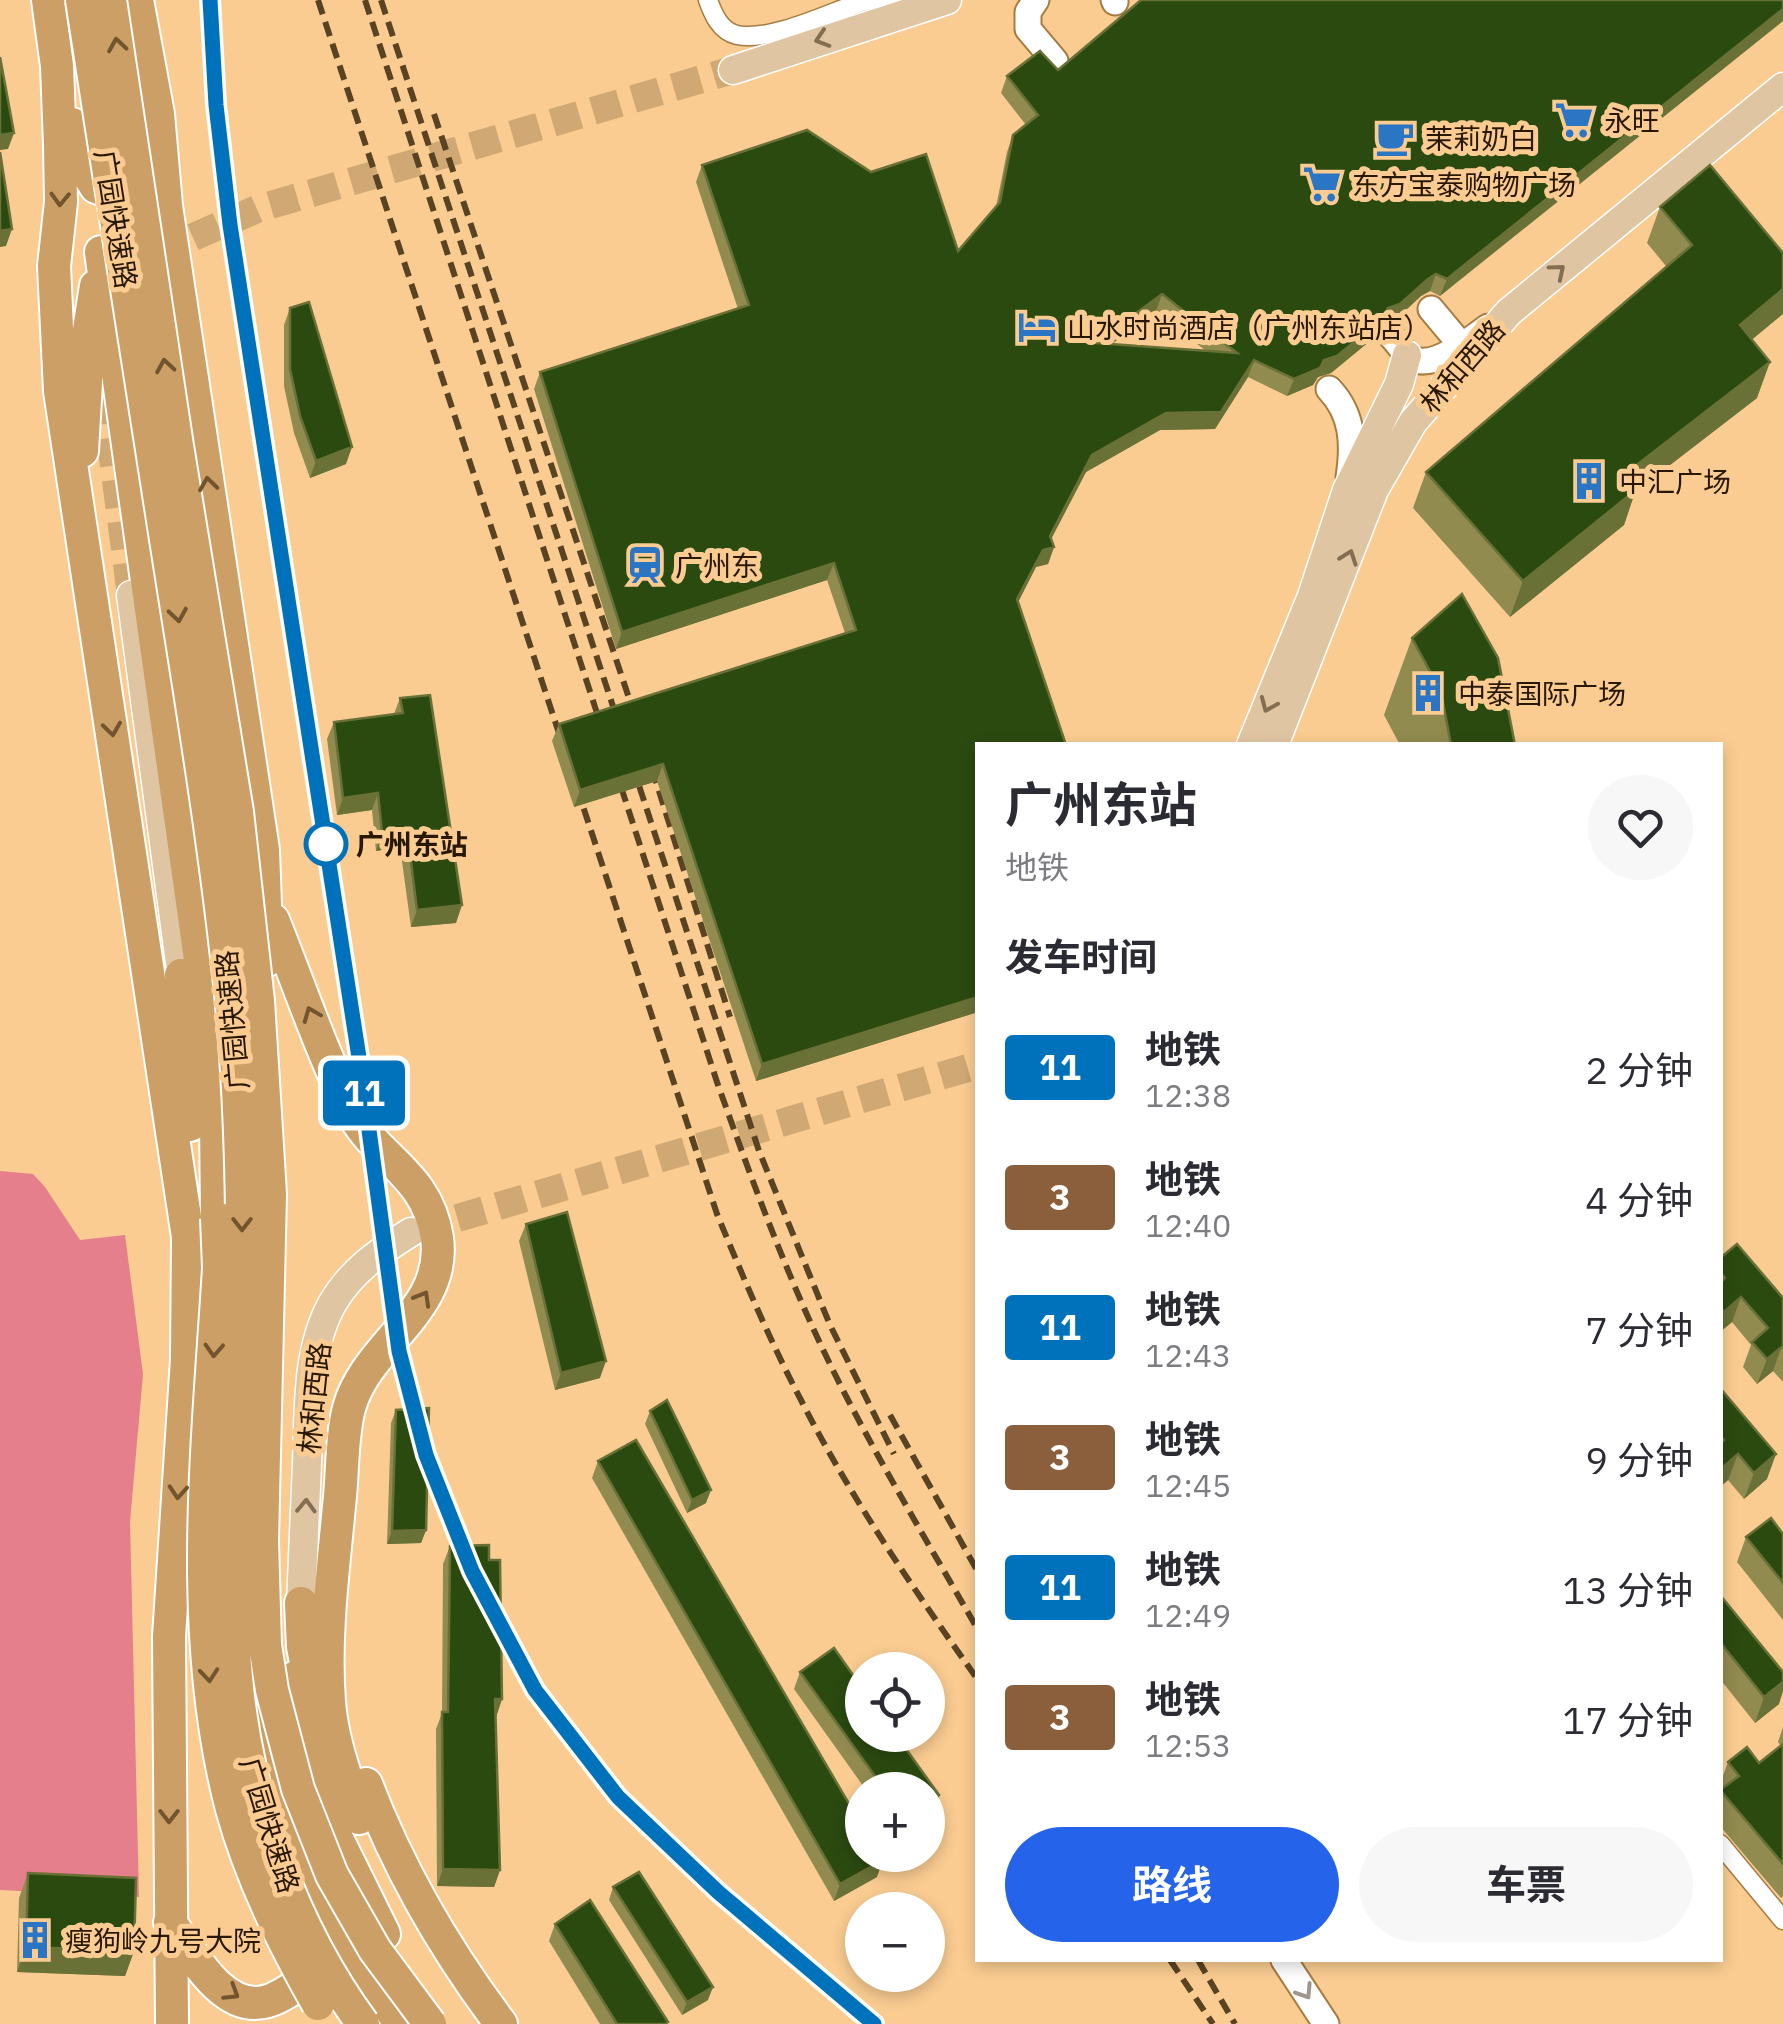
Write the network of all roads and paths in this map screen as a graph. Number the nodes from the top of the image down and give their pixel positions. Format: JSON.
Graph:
{"nodes":[{"id":1,"x":48,"y":0,"type":"edge"},
{"id":2,"x":82,"y":0,"type":"edge"},
{"id":3,"x":110,"y":0,"type":"edge"},
{"id":4,"x":137,"y":0,"type":"edge"},
{"id":5,"x":708,"y":0,"type":"edge"},
{"id":6,"x":948,"y":0,"type":"edge"},
{"id":7,"x":1036,"y":0,"type":"edge"},
{"id":8,"x":911,"y":11,"type":"junction"},
{"id":9,"x":1056,"y":61,"type":"edge"},
{"id":10,"x":57,"y":66,"type":"junction"},
{"id":11,"x":733,"y":70,"type":"tunnel mouth"},
{"id":12,"x":1783,"y":87,"type":"edge"},
{"id":13,"x":158,"y":114,"type":"junction"},
{"id":14,"x":166,"y":206,"type":"junction"},
{"id":15,"x":101,"y":252,"type":"junction"},
{"id":16,"x":1431,"y":308,"type":"dead end"},
{"id":17,"x":1509,"y":312,"type":"junction"},
{"id":18,"x":1399,"y":346,"type":"joint"},
{"id":19,"x":1462,"y":346,"type":"junction"},
{"id":20,"x":1431,"y":399,"type":"junction"},
{"id":21,"x":1380,"y":422,"type":"junction"},
{"id":22,"x":1346,"y":490,"type":"junction"},
{"id":23,"x":78,"y":500,"type":"junction"},
{"id":24,"x":131,"y":595,"type":"tunnel mouth"},
{"id":25,"x":1252,"y":742,"type":"edge"},
{"id":26,"x":1275,"y":742,"type":"edge"},
{"id":27,"x":264,"y":900,"type":"junction"},
{"id":28,"x":181,"y":970,"type":"junction"},
{"id":29,"x":217,"y":1218,"type":"junction"},
{"id":30,"x":411,"y":1232,"type":"tunnel mouth"},
{"id":31,"x":188,"y":1237,"type":"junction"},
{"id":32,"x":349,"y":1407,"type":"junction"},
{"id":33,"x":301,"y":1603,"type":"junction"},
{"id":34,"x":251,"y":1659,"type":"junction"},
{"id":35,"x":359,"y":1818,"type":"junction"},
{"id":36,"x":1723,"y":1848,"type":"edge"},
{"id":37,"x":302,"y":1860,"type":"junction"},
{"id":38,"x":372,"y":1916,"type":"junction"},
{"id":39,"x":1783,"y":1920,"type":"edge"},
{"id":40,"x":170,"y":1922,"type":"junction"},
{"id":41,"x":1285,"y":1962,"type":"edge"},
{"id":42,"x":315,"y":1972,"type":"junction"},
{"id":43,"x":170,"y":1986,"type":"junction"},
{"id":44,"x":154,"y":2024,"type":"edge"},
{"id":45,"x":172,"y":2024,"type":"edge"},
{"id":46,"x":307,"y":2024,"type":"edge"},
{"id":47,"x":332,"y":2024,"type":"edge"},
{"id":48,"x":363,"y":2024,"type":"edge"},
{"id":49,"x":401,"y":2024,"type":"edge"},
{"id":50,"x":430,"y":2024,"type":"edge"},
{"id":51,"x":448,"y":2024,"type":"edge"},
{"id":52,"x":489,"y":2024,"type":"edge"},
{"id":53,"x":501,"y":2024,"type":"edge"},
{"id":54,"x":1326,"y":2024,"type":"edge"}],
"edges":[{"from":1,"to":10,"type":"highway"},
{"from":2,"to":48,"type":"highway","name":"广园快速路","one_way":true,"bridge":true},
{"from":50,"to":3,"type":"highway","name":"广园快速路","one_way":true,"bridge":true},
{"from":4,"to":13,"type":"highway"},
{"from":5,"to":8,"type":"street"},
{"from":6,"to":8,"type":"main road"},
{"from":7,"to":9,"type":"street"},
{"from":8,"to":11,"type":"main road","one_way":true},
{"from":10,"to":13,"type":"highway"},
{"from":10,"to":23,"type":"highway","one_way":true},
{"from":17,"to":12,"type":"main road","name":"林和西路","one_way":true},
{"from":13,"to":14,"type":"highway"},
{"from":14,"to":15,"type":"highway"},
{"from":27,"to":14,"type":"highway","one_way":true},
{"from":15,"to":23,"type":"highway"},
{"from":15,"to":29,"type":"highway"},
{"from":16,"to":19,"type":"street"},
{"from":17,"to":19,"type":"street"},
{"from":17,"to":20,"type":"main road","name":"林和西路"},
{"from":18,"to":19,"type":"street"},
{"from":18,"to":21,"type":"main road","name":"林和西路"},
{"from":20,"to":21,"type":"street"},
{"from":26,"to":20,"type":"main road","name":"林和西路","one_way":true},
{"from":21,"to":22,"type":"main road","name":"林和西路"},
{"from":21,"to":22,"type":"street"},
{"from":22,"to":25,"type":"main road","name":"林和西路","one_way":true},
{"from":23,"to":31,"type":"highway","one_way":true},
{"from":24,"to":28,"type":"main road"},
{"from":32,"to":27,"type":"highway","one_way":true},
{"from":27,"to":34,"type":"highway"},
{"from":28,"to":29,"type":"highway"},
{"from":28,"to":31,"type":"highway"},
{"from":29,"to":47,"type":"highway","one_way":true,"bridge":true},
{"from":33,"to":30,"type":"main road","name":"林和西路","one_way":true},
{"from":31,"to":40,"type":"highway","one_way":true},
{"from":32,"to":35,"type":"highway"},
{"from":32,"to":53,"type":"highway"},
{"from":33,"to":35,"type":"highway"},
{"from":33,"to":38,"type":"highway"},
{"from":34,"to":37,"type":"highway"},
{"from":34,"to":38,"type":"highway"},
{"from":35,"to":52,"type":"highway"},
{"from":36,"to":39,"type":"street"},
{"from":37,"to":42,"type":"highway"},
{"from":37,"to":49,"type":"highway"},
{"from":38,"to":51,"type":"highway"},
{"from":40,"to":42,"type":"highway","one_way":true},
{"from":40,"to":43,"type":"highway"},
{"from":41,"to":54,"type":"street","one_way":true},
{"from":42,"to":46,"type":"highway"},
{"from":43,"to":44,"type":"highway"},
{"from":43,"to":45,"type":"highway"}]}
